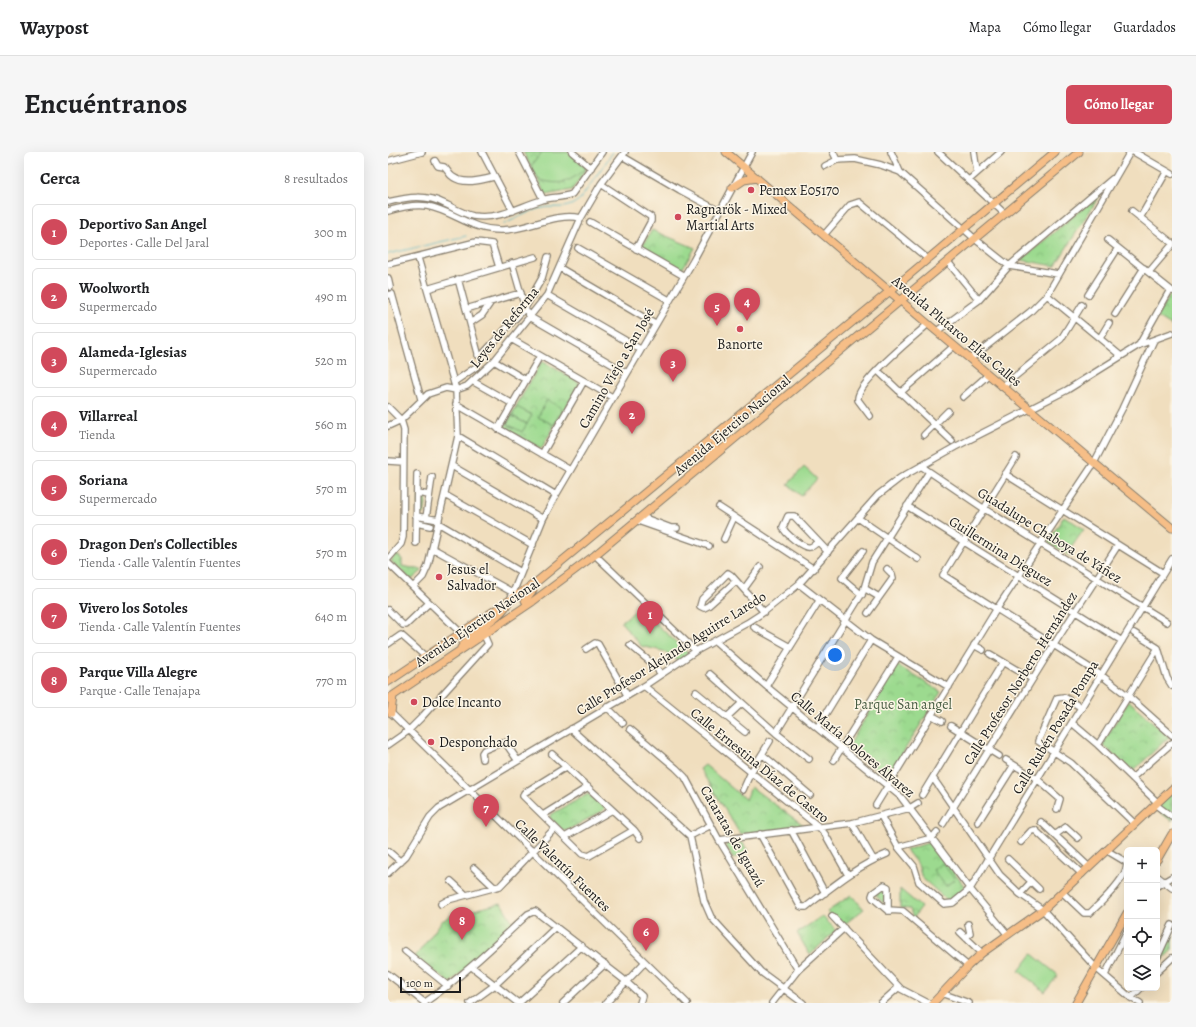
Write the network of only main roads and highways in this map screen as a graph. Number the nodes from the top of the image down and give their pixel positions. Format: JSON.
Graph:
{"nodes":[{"id":1,"x":726,"y":152,"type":"edge"},
{"id":2,"x":1055,"y":152,"type":"edge"},
{"id":3,"x":1079,"y":152,"type":"edge"},
{"id":4,"x":757,"y":178,"type":"junction"},
{"id":5,"x":732,"y":188,"type":"road end"},
{"id":6,"x":890,"y":291,"type":"junction"},
{"id":7,"x":902,"y":301,"type":"junction"},
{"id":8,"x":716,"y":436,"type":"junction"},
{"id":9,"x":706,"y":464,"type":"junction"},
{"id":10,"x":1172,"y":528,"type":"edge"},
{"id":11,"x":543,"y":577,"type":"junction"},
{"id":12,"x":510,"y":600,"type":"junction"},
{"id":13,"x":532,"y":602,"type":"junction"},
{"id":14,"x":459,"y":652,"type":"junction"},
{"id":15,"x":424,"y":658,"type":"junction"},
{"id":16,"x":428,"y":671,"type":"junction"},
{"id":17,"x":388,"y":682,"type":"edge"},
{"id":18,"x":390,"y":697,"type":"edge"},
{"id":19,"x":389,"y":712,"type":"edge"},
{"id":20,"x":1172,"y":789,"type":"edge"},
{"id":21,"x":1172,"y":834,"type":"edge"},
{"id":22,"x":1160,"y":855,"type":"edge"},
{"id":23,"x":1124,"y":918,"type":"edge"},
{"id":24,"x":933,"y":1003,"type":"edge"},
{"id":25,"x":1076,"y":1003,"type":"edge"}],
"edges":[{"from":1,"to":4,"type":"main road","name":"Avenida Plutarco Elías Calles"},
{"from":2,"to":6,"type":"main road","name":"Avenida Ejercito Nacional"},
{"from":3,"to":7,"type":"main road","name":"Avenida Ejercito Nacional"},
{"from":4,"to":5,"type":"main road"},
{"from":4,"to":6,"type":"main road","name":"Avenida Plutarco Elías Calles"},
{"from":6,"to":7,"type":"main road","name":"Avenida Plutarco Elías Calles"},
{"from":6,"to":8,"type":"main road","name":"Avenida Ejercito Nacional"},
{"from":7,"to":9,"type":"main road","name":"Avenida Ejercito Nacional"},
{"from":7,"to":10,"type":"main road","name":"Avenida Plutarco Elías Calles"},
{"from":8,"to":9,"type":"main road"},
{"from":8,"to":11,"type":"main road","name":"Avenida Ejercito Nacional"},
{"from":9,"to":13,"type":"main road","name":"Avenida Ejercito Nacional"},
{"from":11,"to":12,"type":"main road","name":"Avenida Ejercito Nacional"},
{"from":11,"to":13,"type":"main road"},
{"from":12,"to":14,"type":"main road"},
{"from":12,"to":15,"type":"main road","name":"Avenida Ejercito Nacional"},
{"from":13,"to":14,"type":"main road","name":"Avenida Ejercito Nacional"},
{"from":14,"to":16,"type":"main road","name":"Avenida Ejercito Nacional"},
{"from":15,"to":16,"type":"main road"},
{"from":15,"to":17,"type":"main road","name":"Avenida Ejercito Nacional"},
{"from":16,"to":18,"type":"main road","name":"Avenida Ejercito Nacional"},
{"from":18,"to":19,"type":"main road"},
{"from":20,"to":24,"type":"main road"},
{"from":21,"to":22,"type":"main road"},
{"from":23,"to":25,"type":"main road"}]}
